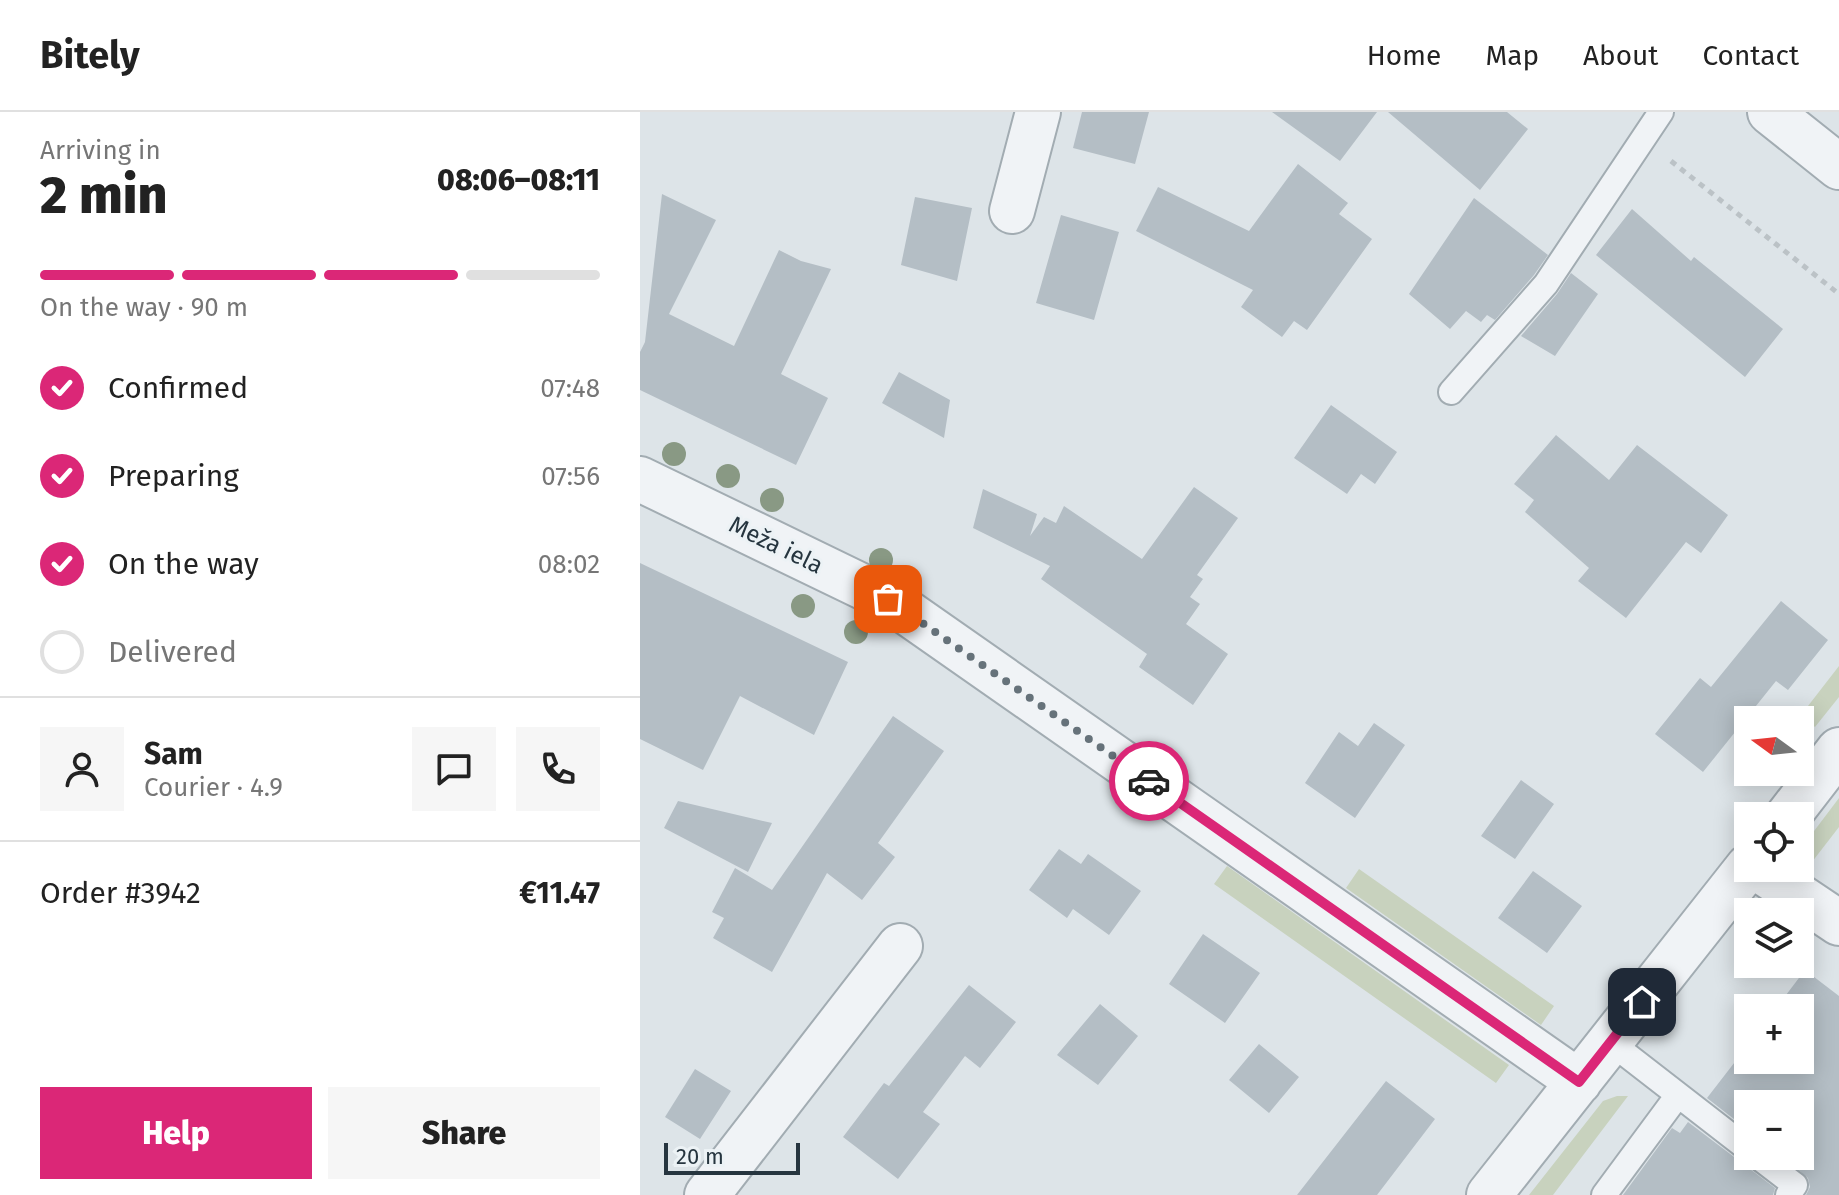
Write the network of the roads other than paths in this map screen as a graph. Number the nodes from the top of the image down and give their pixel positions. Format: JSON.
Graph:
{"nodes":[{"id":1,"x":1038,"y":112,"type":"edge"},
{"id":2,"x":1661,"y":112,"type":"edge"},
{"id":3,"x":1770,"y":112,"type":"edge"},
{"id":4,"x":1839,"y":167,"type":"edge"},
{"id":5,"x":1012,"y":211,"type":"dead end"},
{"id":6,"x":1451,"y":392,"type":"dead end"},
{"id":7,"x":640,"y":479,"type":"edge"},
{"id":8,"x":1839,"y":750,"type":"edge"},
{"id":9,"x":1799,"y":802,"type":"edge"},
{"id":10,"x":1736,"y":882,"type":"edge"},
{"id":11,"x":1778,"y":882,"type":"edge"},
{"id":12,"x":1839,"y":923,"type":"edge"},
{"id":13,"x":900,"y":946,"type":"dead end"},
{"id":14,"x":1610,"y":1042,"type":"junction"},
{"id":15,"x":1579,"y":1082,"type":"junction"},
{"id":16,"x":1678,"y":1095,"type":"junction"},
{"id":17,"x":1734,"y":1138,"type":"edge"},
{"id":18,"x":1775,"y":1170,"type":"edge"},
{"id":19,"x":707,"y":1195,"type":"edge"},
{"id":20,"x":1489,"y":1195,"type":"edge"},
{"id":21,"x":1604,"y":1195,"type":"edge"},
{"id":22,"x":1788,"y":1195,"type":"edge"}],
"edges":[{"from":1,"to":5,"type":"street"},
{"from":2,"to":6,"type":"lane"},
{"from":3,"to":4,"type":"street"},
{"from":7,"to":15,"type":"street","name":"Meža iela"},
{"from":8,"to":9,"type":"street"},
{"from":10,"to":14,"type":"street"},
{"from":11,"to":12,"type":"street"},
{"from":13,"to":19,"type":"street"},
{"from":14,"to":15,"type":"street"},
{"from":14,"to":16,"type":"lane"},
{"from":15,"to":20,"type":"street"},
{"from":16,"to":17,"type":"lane"},
{"from":16,"to":21,"type":"lane"},
{"from":18,"to":22,"type":"lane"}]}
